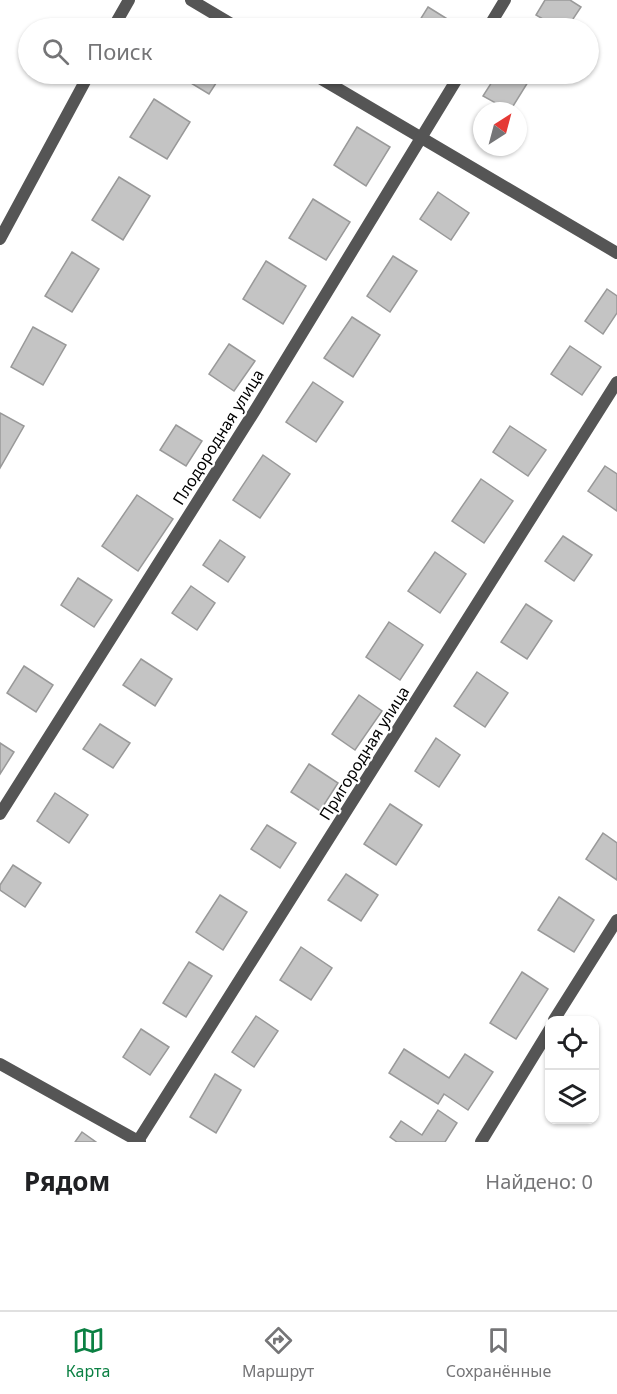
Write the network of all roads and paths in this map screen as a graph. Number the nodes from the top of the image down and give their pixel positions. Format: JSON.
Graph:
{"nodes":[{"id":1,"x":129,"y":0,"type":"edge"},
{"id":2,"x":192,"y":0,"type":"edge"},
{"id":3,"x":505,"y":0,"type":"edge"},
{"id":4,"x":119,"y":18,"type":"edge"},
{"id":5,"x":222,"y":18,"type":"edge"},
{"id":6,"x":494,"y":18,"type":"edge"},
{"id":7,"x":84,"y":84,"type":"edge"},
{"id":8,"x":329,"y":84,"type":"edge"},
{"id":9,"x":454,"y":84,"type":"edge"},
{"id":10,"x":420,"y":139,"type":"junction"},
{"id":11,"x":0,"y":239,"type":"edge"},
{"id":12,"x":617,"y":253,"type":"edge"},
{"id":13,"x":617,"y":382,"type":"edge"},
{"id":14,"x":0,"y":814,"type":"edge"},
{"id":15,"x":617,"y":920,"type":"edge"},
{"id":16,"x":557,"y":1016,"type":"edge"},
{"id":17,"x":545,"y":1036,"type":"edge"},
{"id":18,"x":0,"y":1064,"type":"edge"},
{"id":19,"x":139,"y":1142,"type":"edge"},
{"id":20,"x":480,"y":1142,"type":"edge"}],
"edges":[{"from":1,"to":4,"type":"street"},
{"from":2,"to":5,"type":"street"},
{"from":3,"to":6,"type":"street"},
{"from":7,"to":11,"type":"street"},
{"from":8,"to":10,"type":"street"},
{"from":9,"to":10,"type":"street","name":"Плодородная улица"},
{"from":10,"to":12,"type":"street"},
{"from":10,"to":14,"type":"street","name":"Плодородная улица"},
{"from":13,"to":19,"type":"street","name":"Пригородная улица"},
{"from":15,"to":16,"type":"street"},
{"from":17,"to":20,"type":"street"},
{"from":18,"to":19,"type":"street"}]}
